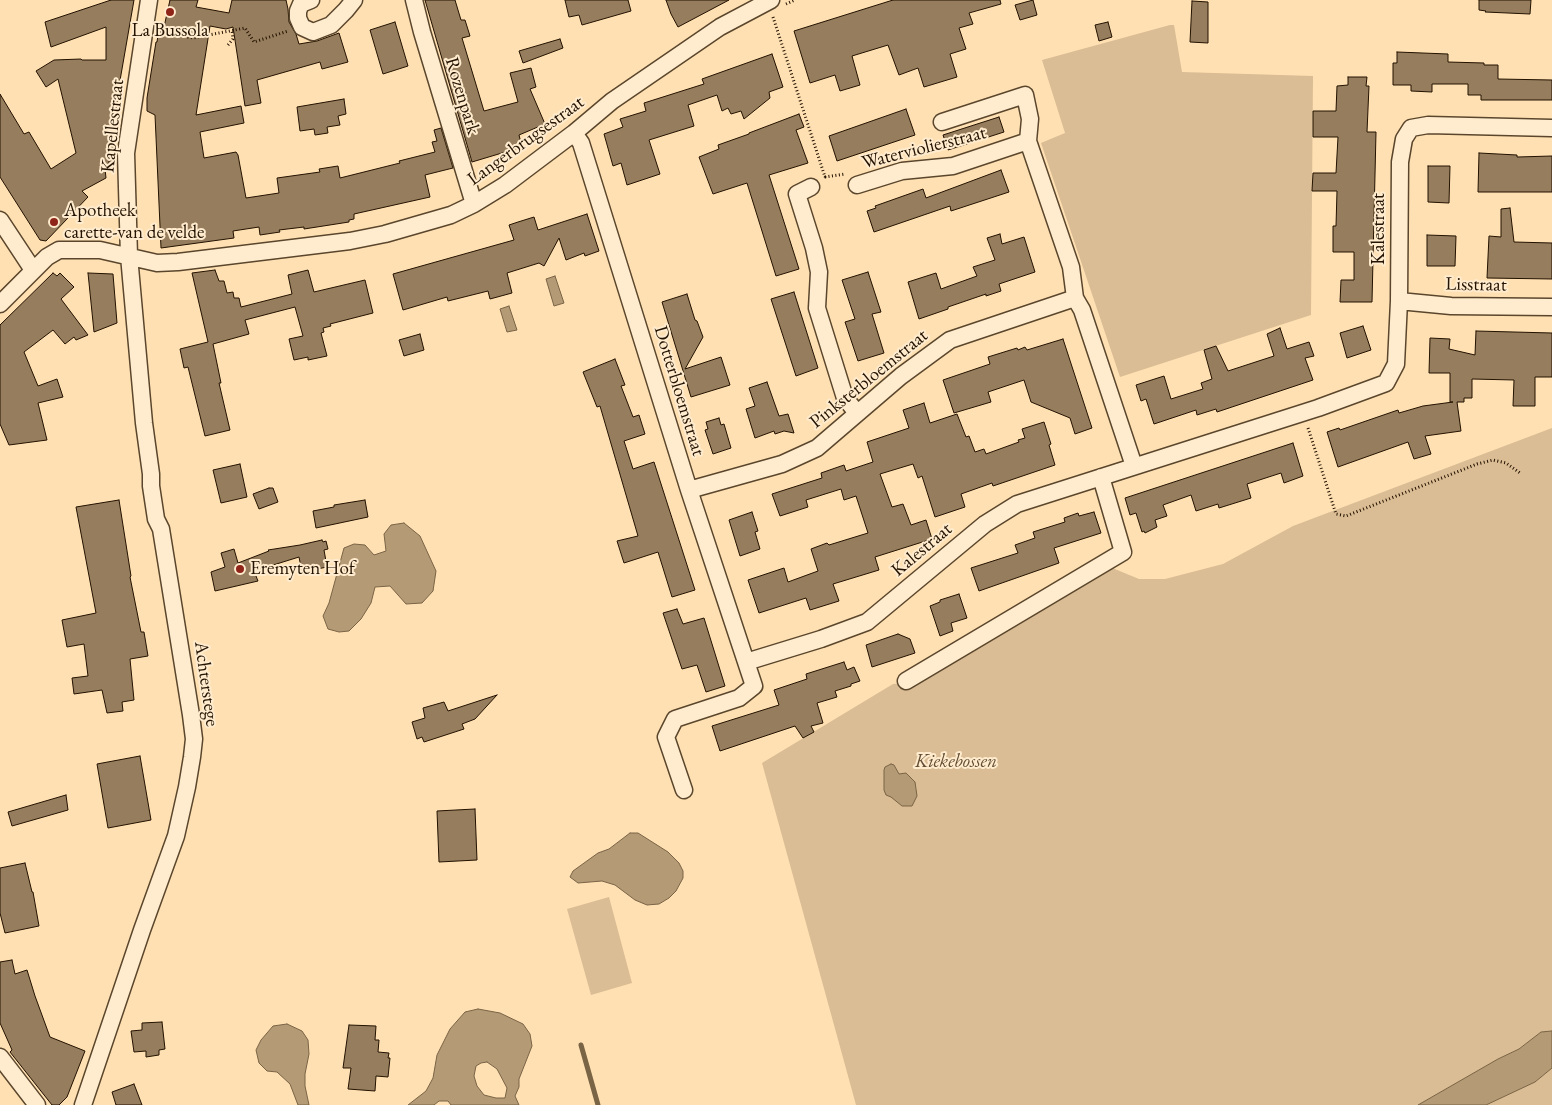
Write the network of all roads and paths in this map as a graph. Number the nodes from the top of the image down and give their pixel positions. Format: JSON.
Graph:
{"nodes":[{"id":1,"x":149,"y":0,"type":"edge"},
{"id":2,"x":311,"y":0,"type":"edge"},
{"id":3,"x":354,"y":0,"type":"edge"},
{"id":4,"x":414,"y":0,"type":"edge"},
{"id":5,"x":771,"y":6,"type":"edge"},
{"id":6,"x":302,"y":27,"type":"junction"},
{"id":7,"x":144,"y":29,"type":"junction"},
{"id":8,"x":232,"y":30,"type":"junction"},
{"id":9,"x":228,"y":45,"type":"dead end"},
{"id":10,"x":942,"y":122,"type":"dead end"},
{"id":11,"x":1552,"y":128,"type":"edge"},
{"id":12,"x":574,"y":133,"type":"junction"},
{"id":13,"x":1028,"y":141,"type":"junction"},
{"id":14,"x":857,"y":185,"type":"dead end"},
{"id":15,"x":810,"y":187,"type":"joint"},
{"id":16,"x":474,"y":204,"type":"junction"},
{"id":17,"x":0,"y":220,"type":"edge"},
{"id":18,"x":129,"y":256,"type":"junction"},
{"id":19,"x":33,"y":270,"type":"junction"},
{"id":20,"x":1075,"y":298,"type":"junction"},
{"id":21,"x":1399,"y":301,"type":"junction"},
{"id":22,"x":0,"y":304,"type":"edge"},
{"id":23,"x":1552,"y":307,"type":"edge"},
{"id":24,"x":857,"y":413,"type":"junction"},
{"id":25,"x":1303,"y":413,"type":"junction"},
{"id":26,"x":1134,"y":466,"type":"junction"},
{"id":27,"x":1520,"y":473,"type":"dead end"},
{"id":28,"x":1101,"y":477,"type":"junction"},
{"id":29,"x":689,"y":490,"type":"junction"},
{"id":30,"x":746,"y":662,"type":"junction"},
{"id":31,"x":906,"y":681,"type":"dead end"},
{"id":32,"x":684,"y":790,"type":"dead end"},
{"id":33,"x":0,"y":1057,"type":"edge"},
{"id":34,"x":37,"y":1105,"type":"edge"},
{"id":35,"x":83,"y":1105,"type":"edge"}],
"edges":[{"from":1,"to":7,"type":"street","name":"Kapellestraat"},
{"from":2,"to":6,"type":"street"},
{"from":3,"to":6,"type":"street"},
{"from":4,"to":16,"type":"street","name":"Rozenpark"},
{"from":5,"to":12,"type":"street","name":"Langerbrugsestraat"},
{"from":5,"to":15,"type":"path"},
{"from":6,"to":8,"type":"path"},
{"from":7,"to":8,"type":"path"},
{"from":7,"to":18,"type":"street","name":"Kapellestraat"},
{"from":8,"to":9,"type":"path"},
{"from":10,"to":13,"type":"street"},
{"from":11,"to":21,"type":"street","name":"Kalestraat"},
{"from":12,"to":16,"type":"street","name":"Langerbrugsestraat"},
{"from":12,"to":29,"type":"street","name":"Dotterbloemstraat"},
{"from":13,"to":14,"type":"street","name":"Waterviolierstraat"},
{"from":13,"to":20,"type":"street"},
{"from":15,"to":24,"type":"street"},
{"from":16,"to":18,"type":"street","name":"Langerbrugsestraat"},
{"from":17,"to":19,"type":"street"},
{"from":18,"to":19,"type":"street","name":"Langerbrugsestraat"},
{"from":18,"to":35,"type":"street","name":"Achterstege"},
{"from":19,"to":22,"type":"street","name":"Langerbrugsestraat"},
{"from":20,"to":24,"type":"street","name":"Pinksterbloemstraat"},
{"from":20,"to":26,"type":"street"},
{"from":21,"to":23,"type":"street","name":"Lisstraat"},
{"from":21,"to":25,"type":"street","name":"Kalestraat"},
{"from":24,"to":29,"type":"street","name":"Pinksterbloemstraat"},
{"from":25,"to":26,"type":"street","name":"Kalestraat"},
{"from":25,"to":27,"type":"path"},
{"from":26,"to":28,"type":"street","name":"Kalestraat"},
{"from":28,"to":30,"type":"street","name":"Kalestraat"},
{"from":28,"to":31,"type":"street"},
{"from":29,"to":30,"type":"street","name":"Dotterbloemstraat"},
{"from":30,"to":32,"type":"street"},
{"from":33,"to":34,"type":"street"}]}
